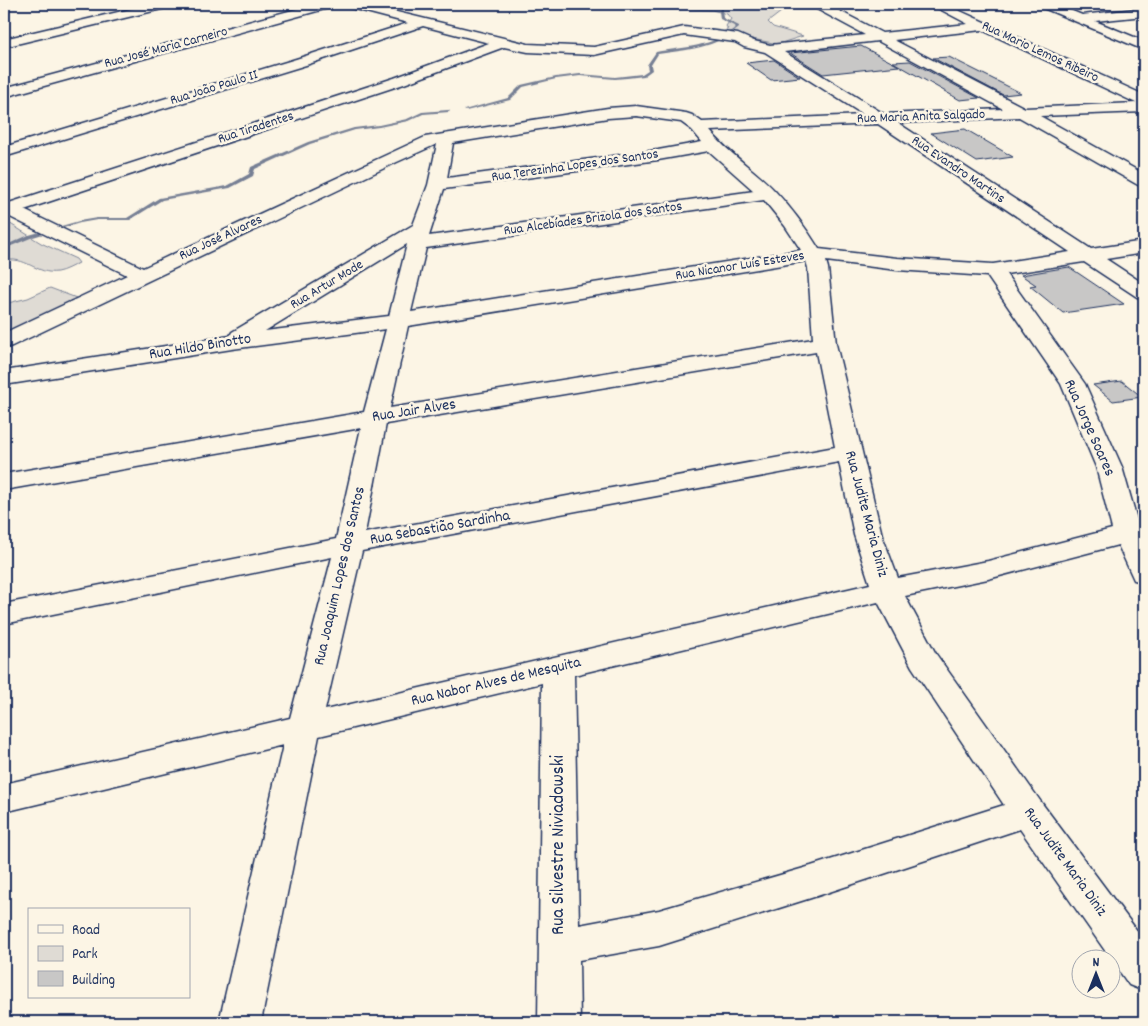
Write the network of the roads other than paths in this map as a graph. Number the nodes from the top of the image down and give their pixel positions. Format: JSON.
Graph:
{"nodes":[{"id":1,"x":166,"y":4,"type":"edge"},
{"id":2,"x":328,"y":4,"type":"edge"},
{"id":3,"x":351,"y":4,"type":"edge"},
{"id":4,"x":817,"y":4,"type":"edge"},
{"id":5,"x":936,"y":4,"type":"edge"},
{"id":6,"x":1045,"y":4,"type":"edge"},
{"id":7,"x":1144,"y":12,"type":"edge"},
{"id":8,"x":1080,"y":19,"type":"junction"},
{"id":9,"x":423,"y":22,"type":"junction"},
{"id":10,"x":984,"y":26,"type":"junction"},
{"id":11,"x":880,"y":37,"type":"junction"},
{"id":12,"x":4,"y":43,"type":"edge"},
{"id":13,"x":503,"y":43,"type":"junction"},
{"id":14,"x":1141,"y":43,"type":"edge"},
{"id":15,"x":770,"y":49,"type":"junction"},
{"id":16,"x":4,"y":93,"type":"edge"},
{"id":17,"x":1144,"y":101,"type":"edge"},
{"id":18,"x":1144,"y":107,"type":"edge"},
{"id":19,"x":660,"y":113,"type":"joint"},
{"id":20,"x":1024,"y":113,"type":"junction"},
{"id":21,"x":880,"y":118,"type":"junction"},
{"id":22,"x":705,"y":136,"type":"junction"},
{"id":23,"x":442,"y":139,"type":"junction"},
{"id":24,"x":4,"y":152,"type":"edge"},
{"id":25,"x":1144,"y":181,"type":"edge"},
{"id":26,"x":436,"y":184,"type":"junction"},
{"id":27,"x":768,"y":194,"type":"junction"},
{"id":28,"x":6,"y":208,"type":"edge"},
{"id":29,"x":420,"y":235,"type":"junction"},
{"id":30,"x":1144,"y":247,"type":"edge"},
{"id":31,"x":813,"y":254,"type":"junction"},
{"id":32,"x":1086,"y":256,"type":"junction"},
{"id":33,"x":993,"y":270,"type":"junction"},
{"id":34,"x":142,"y":275,"type":"junction"},
{"id":35,"x":1144,"y":293,"type":"edge"},
{"id":36,"x":398,"y":321,"type":"junction"},
{"id":37,"x":4,"y":341,"type":"edge"},
{"id":38,"x":232,"y":342,"type":"junction"},
{"id":39,"x":825,"y":344,"type":"junction"},
{"id":40,"x":4,"y":378,"type":"edge"},
{"id":41,"x":375,"y":418,"type":"junction"},
{"id":42,"x":849,"y":452,"type":"junction"},
{"id":43,"x":4,"y":482,"type":"edge"},
{"id":44,"x":1136,"y":532,"type":"edge"},
{"id":45,"x":349,"y":545,"type":"junction"},
{"id":46,"x":1144,"y":573,"type":"edge"},
{"id":47,"x":887,"y":590,"type":"junction"},
{"id":48,"x":4,"y":614,"type":"edge"},
{"id":49,"x":558,"y":667,"type":"junction"},
{"id":50,"x":304,"y":728,"type":"junction"},
{"id":51,"x":8,"y":804,"type":"edge"},
{"id":52,"x":1028,"y":812,"type":"junction"},
{"id":53,"x":560,"y":946,"type":"junction"},
{"id":54,"x":1144,"y":972,"type":"edge"},
{"id":55,"x":240,"y":1022,"type":"edge"},
{"id":56,"x":558,"y":1022,"type":"edge"}],
"edges":[{"from":1,"to":12,"type":"street"},
{"from":2,"to":16,"type":"street","name":"Rua José Maria Carneiro"},
{"from":3,"to":9,"type":"street"},
{"from":4,"to":11,"type":"street"},
{"from":5,"to":10,"type":"street","name":"Rua Mario Lemos Ribeiro"},
{"from":6,"to":8,"type":"street"},
{"from":7,"to":8,"type":"street"},
{"from":8,"to":14,"type":"street"},
{"from":9,"to":13,"type":"street"},
{"from":9,"to":24,"type":"street","name":"Rua João Paulo II"},
{"from":10,"to":11,"type":"street"},
{"from":10,"to":17,"type":"street","name":"Rua Mario Lemos Ribeiro"},
{"from":11,"to":15,"type":"street"},
{"from":11,"to":20,"type":"street"},
{"from":13,"to":15,"type":"street"},
{"from":13,"to":28,"type":"street","name":"Rua Tiradentes"},
{"from":15,"to":21,"type":"street","name":"Rua Evandro Martins"},
{"from":18,"to":20,"type":"street","name":"Rua Maria Anita Salgado"},
{"from":19,"to":22,"type":"street","name":"Rua Judite Maria Diniz"},
{"from":19,"to":23,"type":"street","name":"Rua José Alvares"},
{"from":20,"to":21,"type":"street","name":"Rua Maria Anita Salgado"},
{"from":20,"to":25,"type":"street"},
{"from":21,"to":22,"type":"street","name":"Rua Maria Anita Salgado"},
{"from":21,"to":32,"type":"street","name":"Rua Evandro Martins"},
{"from":22,"to":26,"type":"street","name":"Rua Terezinha Lopes dos Santos"},
{"from":22,"to":27,"type":"street","name":"Rua Judite Maria Diniz"},
{"from":23,"to":26,"type":"street","name":"Rua Joaquim Lopes dos Santos"},
{"from":23,"to":34,"type":"street","name":"Rua José Alvares"},
{"from":26,"to":29,"type":"street","name":"Rua Joaquim Lopes dos Santos"},
{"from":27,"to":29,"type":"street","name":"Rua Alcebíades Brizola dos Santos"},
{"from":27,"to":31,"type":"street","name":"Rua Judite Maria Diniz"},
{"from":28,"to":34,"type":"street"},
{"from":29,"to":36,"type":"street","name":"Rua Joaquim Lopes dos Santos"},
{"from":29,"to":38,"type":"street","name":"Rua Artur Mode"},
{"from":30,"to":32,"type":"street","name":"Rua Nicanor Luís Esteves"},
{"from":31,"to":33,"type":"street","name":"Rua Nicanor Luís Esteves"},
{"from":31,"to":36,"type":"street","name":"Rua Nicanor Luís Esteves"},
{"from":31,"to":39,"type":"street","name":"Rua Judite Maria Diniz"},
{"from":32,"to":33,"type":"street","name":"Rua Nicanor Luís Esteves"},
{"from":32,"to":35,"type":"street","name":"Rua Evandro Martins"},
{"from":33,"to":44,"type":"street","name":"Rua Jorge Soares"},
{"from":34,"to":37,"type":"street","name":"Rua José Alvares"},
{"from":36,"to":38,"type":"street","name":"Rua Hildo Binotto"},
{"from":36,"to":41,"type":"street","name":"Rua Joaquim Lopes dos Santos"},
{"from":38,"to":40,"type":"street","name":"Rua Hildo Binotto"},
{"from":39,"to":41,"type":"street","name":"Rua Jair Alves"},
{"from":39,"to":42,"type":"street","name":"Rua Judite Maria Diniz"},
{"from":41,"to":43,"type":"street","name":"Rua Jair Alves"},
{"from":41,"to":45,"type":"street","name":"Rua Joaquim Lopes dos Santos"},
{"from":42,"to":45,"type":"street","name":"Rua Sebastião Sardinha"},
{"from":42,"to":47,"type":"street","name":"Rua Judite Maria Diniz"},
{"from":44,"to":46,"type":"street","name":"Rua Jorge Soares"},
{"from":44,"to":47,"type":"street","name":"Rua Nabor Alves de Mesquita"},
{"from":45,"to":48,"type":"street","name":"Rua Sebastião Sardinha"},
{"from":45,"to":50,"type":"street","name":"Rua Joaquim Lopes dos Santos"},
{"from":47,"to":49,"type":"street","name":"Rua Nabor Alves de Mesquita"},
{"from":47,"to":52,"type":"street","name":"Rua Judite Maria Diniz"},
{"from":49,"to":50,"type":"street","name":"Rua Nabor Alves de Mesquita"},
{"from":49,"to":53,"type":"street","name":"Rua Silvestre Niviadowski"},
{"from":50,"to":51,"type":"street","name":"Rua Nabor Alves de Mesquita"},
{"from":50,"to":55,"type":"street","name":"Rua Joaquim Lopes dos Santos"},
{"from":52,"to":53,"type":"street"},
{"from":52,"to":54,"type":"street","name":"Rua Judite Maria Diniz"},
{"from":53,"to":56,"type":"street","name":"Rua Silvestre Niviadowski"}]}
